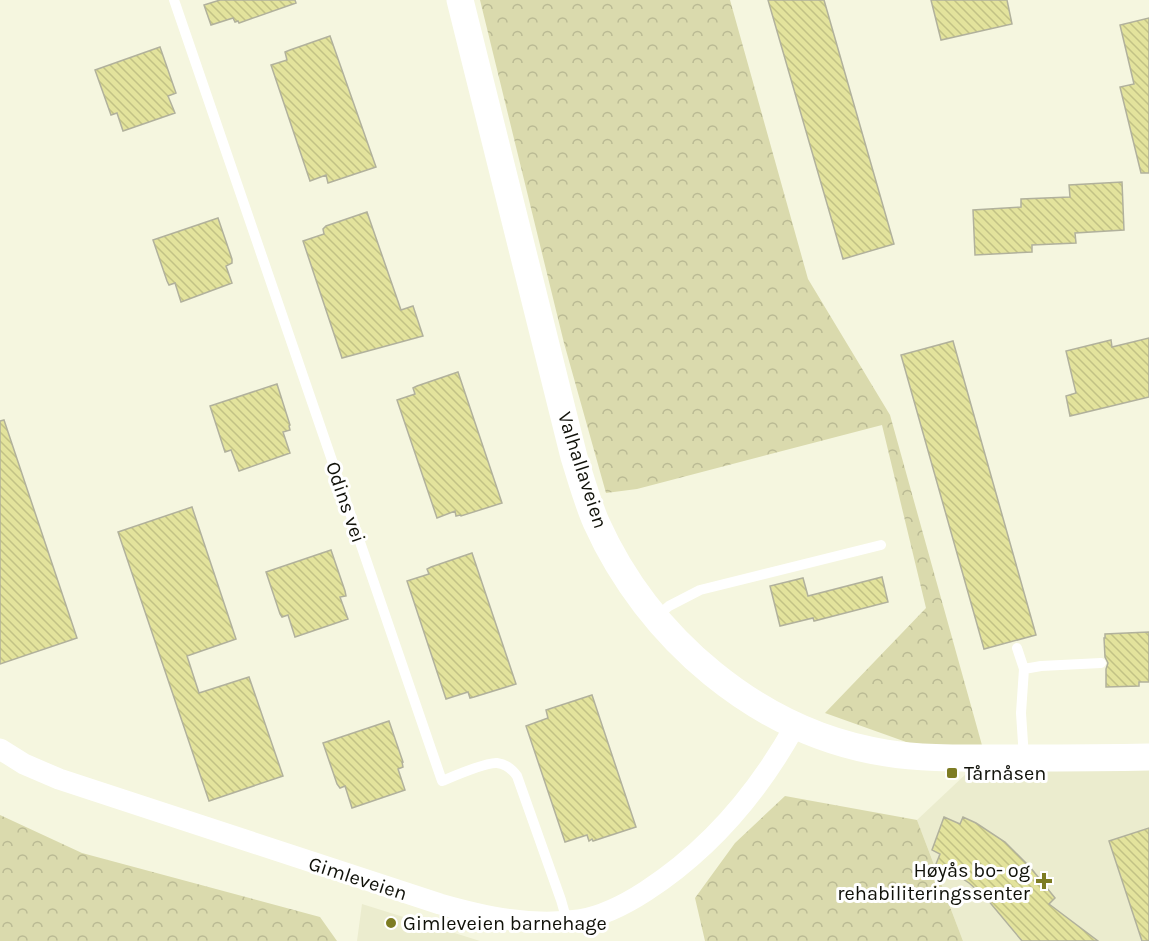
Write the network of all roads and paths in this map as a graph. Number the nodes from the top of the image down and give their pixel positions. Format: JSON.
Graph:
{"nodes":[{"id":1,"x":174,"y":0,"type":"edge"},
{"id":2,"x":460,"y":0,"type":"edge"},
{"id":3,"x":881,"y":545,"type":"dead end"},
{"id":4,"x":656,"y":617,"type":"junction"},
{"id":5,"x":1017,"y":648,"type":"dead end"},
{"id":6,"x":1101,"y":663,"type":"dead end"},
{"id":7,"x":1024,"y":669,"type":"junction"},
{"id":8,"x":795,"y":726,"type":"junction"},
{"id":9,"x":0,"y":749,"type":"edge"},
{"id":10,"x":1149,"y":757,"type":"edge"},
{"id":11,"x":1024,"y":758,"type":"junction"},
{"id":12,"x":567,"y":921,"type":"junction"}],
"edges":[{"from":1,"to":12,"type":"lane","name":"Odins vei"},
{"from":2,"to":4,"type":"street","name":"Valhallaveien"},
{"from":3,"to":4,"type":"lane"},
{"from":4,"to":8,"type":"street","name":"Valhallaveien"},
{"from":5,"to":7,"type":"lane"},
{"from":6,"to":7,"type":"lane"},
{"from":7,"to":11,"type":"lane"},
{"from":8,"to":11,"type":"street","name":"Valhallaveien"},
{"from":8,"to":12,"type":"street","name":"Gimleveien"},
{"from":9,"to":12,"type":"street","name":"Gimleveien"},
{"from":10,"to":11,"type":"street","name":"Valhallaveien"}]}
